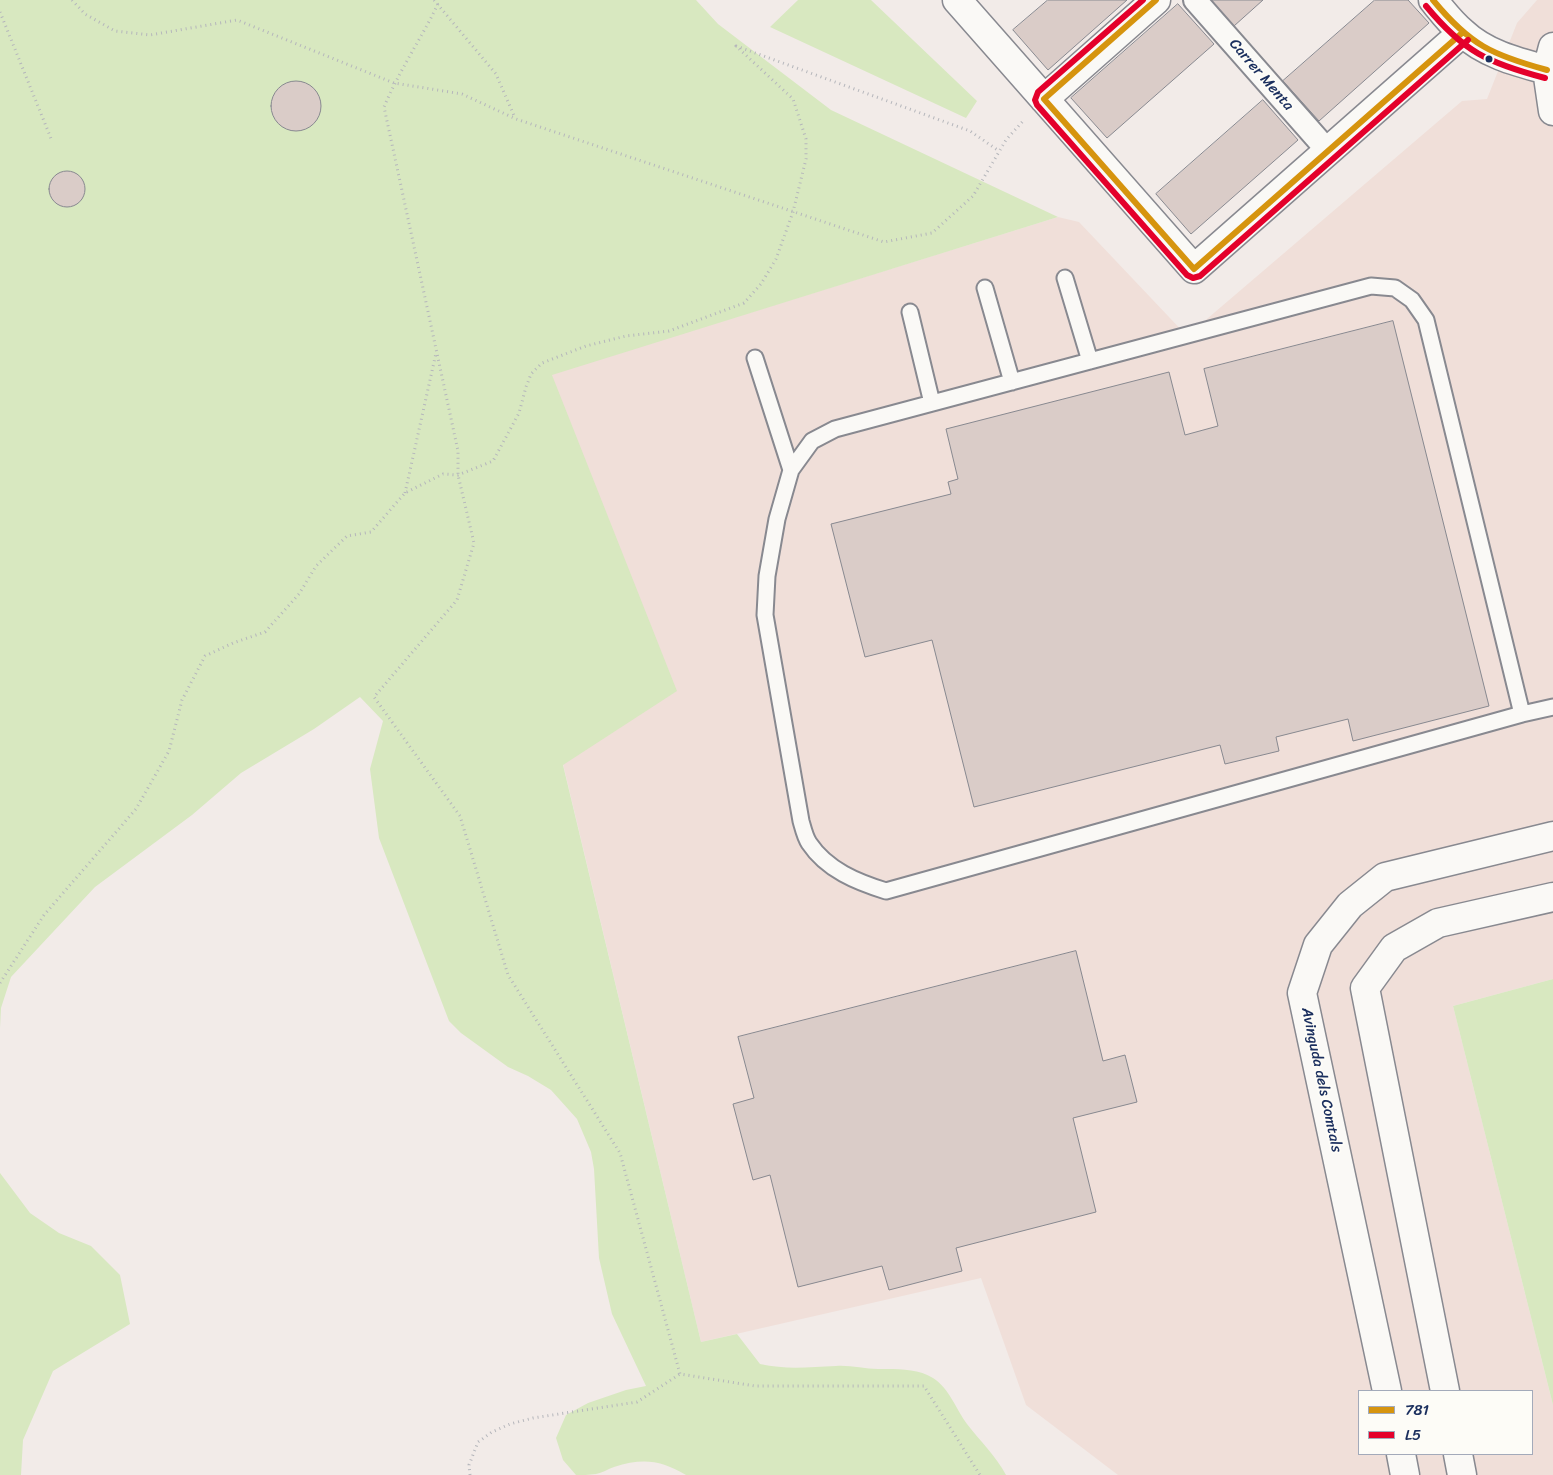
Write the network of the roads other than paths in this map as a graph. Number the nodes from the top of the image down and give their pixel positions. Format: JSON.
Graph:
{"nodes":[{"id":1,"x":957,"y":0,"type":"edge"},
{"id":2,"x":1156,"y":0,"type":"edge"},
{"id":3,"x":1195,"y":0,"type":"edge"},
{"id":4,"x":1433,"y":0,"type":"edge"},
{"id":5,"x":1462,"y":32,"type":"junction"},
{"id":6,"x":1550,"y":59,"type":"edge"},
{"id":7,"x":1044,"y":98,"type":"junction"},
{"id":8,"x":1553,"y":111,"type":"edge"},
{"id":9,"x":1328,"y":151,"type":"junction"},
{"id":10,"x":1065,"y":278,"type":"dead end"},
{"id":11,"x":985,"y":288,"type":"dead end"},
{"id":12,"x":910,"y":312,"type":"dead end"},
{"id":13,"x":754,"y":358,"type":"dead end"},
{"id":14,"x":1090,"y":362,"type":"junction"},
{"id":15,"x":1012,"y":382,"type":"junction"},
{"id":16,"x":932,"y":403,"type":"junction"},
{"id":17,"x":791,"y":470,"type":"junction"},
{"id":18,"x":1553,"y":707,"type":"edge"},
{"id":19,"x":1522,"y":714,"type":"junction"},
{"id":20,"x":1553,"y":836,"type":"edge"},
{"id":21,"x":1553,"y":897,"type":"edge"},
{"id":22,"x":1387,"y":1390,"type":"edge"},
{"id":23,"x":1445,"y":1390,"type":"edge"},
{"id":24,"x":1401,"y":1455,"type":"edge"},
{"id":25,"x":1458,"y":1455,"type":"edge"},
{"id":26,"x":1405,"y":1475,"type":"edge"},
{"id":27,"x":1462,"y":1475,"type":"edge"}],
"edges":[{"from":1,"to":7,"type":"street"},
{"from":2,"to":7,"type":"street"},
{"from":3,"to":9,"type":"street","name":"Carrer Menta"},
{"from":4,"to":5,"type":"street"},
{"from":5,"to":6,"type":"street"},
{"from":5,"to":9,"type":"street"},
{"from":6,"to":8,"type":"street"},
{"from":7,"to":9,"type":"street"},
{"from":10,"to":14,"type":"lane"},
{"from":11,"to":15,"type":"lane"},
{"from":12,"to":16,"type":"lane"},
{"from":13,"to":17,"type":"lane"},
{"from":14,"to":15,"type":"lane"},
{"from":14,"to":19,"type":"lane"},
{"from":15,"to":16,"type":"lane"},
{"from":16,"to":17,"type":"lane"},
{"from":17,"to":19,"type":"lane"},
{"from":18,"to":19,"type":"lane"},
{"from":20,"to":22,"type":"street","name":"Avinguda dels Comtals"},
{"from":21,"to":23,"type":"street"},
{"from":24,"to":26,"type":"street"},
{"from":25,"to":27,"type":"street"}]}
